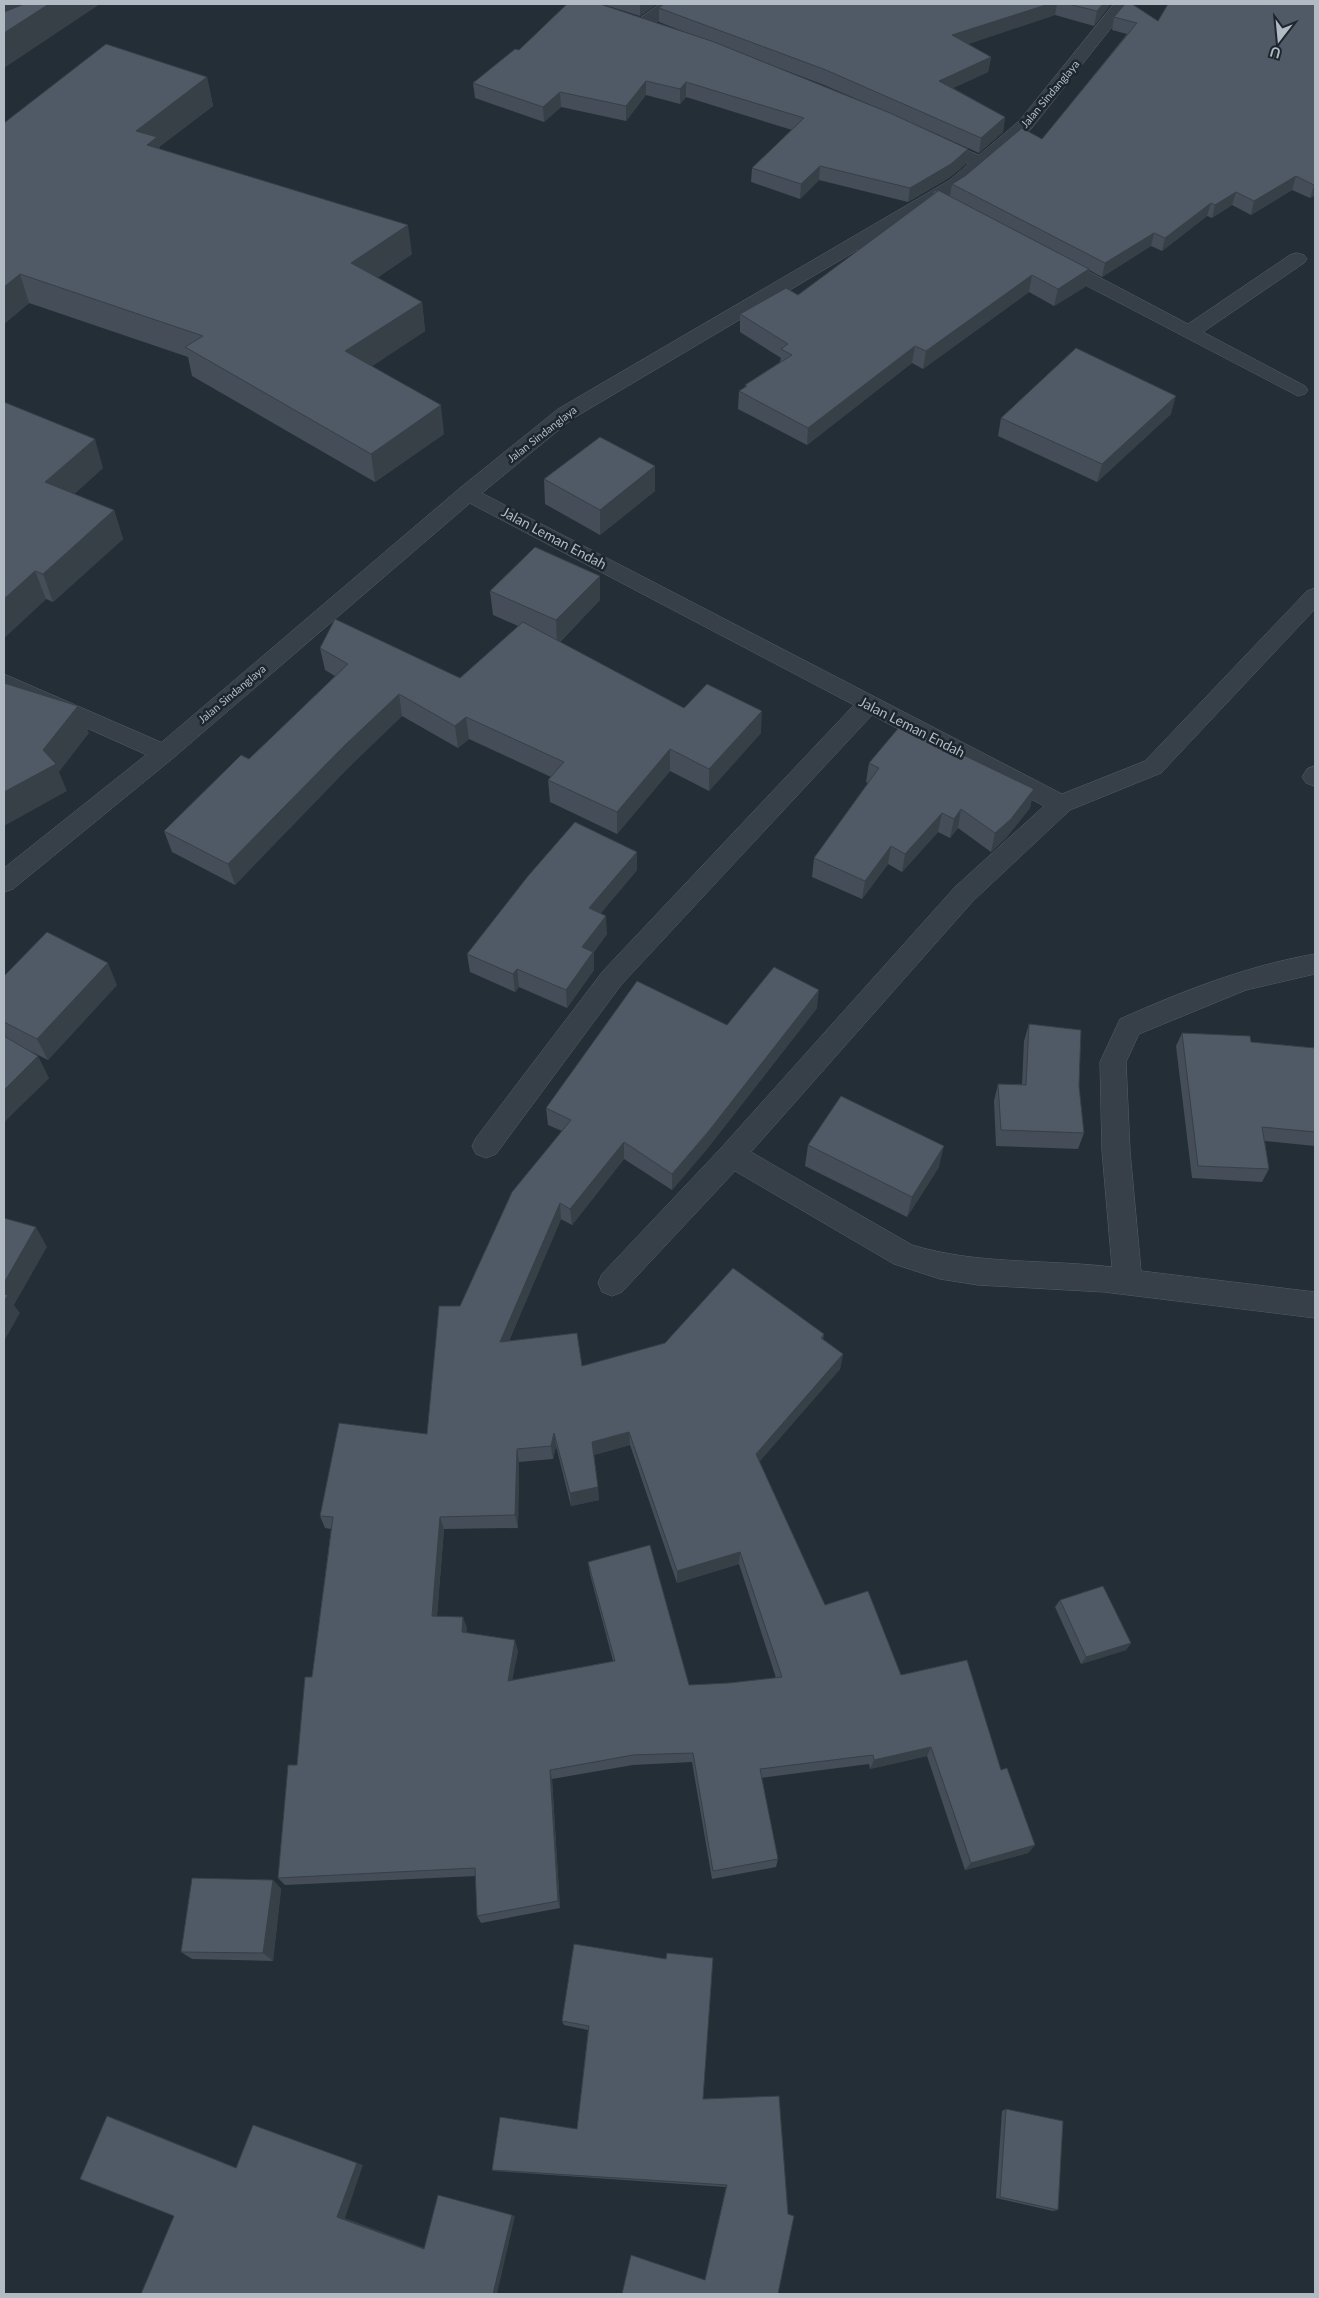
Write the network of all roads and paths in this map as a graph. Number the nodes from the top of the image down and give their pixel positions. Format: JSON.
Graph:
{"nodes":[{"id":1,"x":670,"y":4,"type":"edge"},
{"id":2,"x":1122,"y":4,"type":"edge"},
{"id":3,"x":624,"y":19,"type":"edge"},
{"id":4,"x":642,"y":25,"type":"junction"},
{"id":5,"x":659,"y":30,"type":"edge"},
{"id":6,"x":918,"y":134,"type":"edge"},
{"id":7,"x":982,"y":163,"type":"junction"},
{"id":8,"x":1040,"y":253,"type":"edge"},
{"id":9,"x":1297,"y":259,"type":"dead end"},
{"id":10,"x":1189,"y":332,"type":"junction"},
{"id":11,"x":1298,"y":390,"type":"dead end"},
{"id":12,"x":468,"y":493,"type":"junction"},
{"id":13,"x":1315,"y":596,"type":"edge"},
{"id":14,"x":4,"y":682,"type":"edge"},
{"id":15,"x":868,"y":704,"type":"junction"},
{"id":16,"x":164,"y":753,"type":"junction"},
{"id":17,"x":1062,"y":804,"type":"junction"},
{"id":18,"x":4,"y":882,"type":"edge"},
{"id":19,"x":1315,"y":964,"type":"edge"},
{"id":20,"x":486,"y":1146,"type":"dead end"},
{"id":21,"x":732,"y":1155,"type":"junction"},
{"id":22,"x":1128,"y":1282,"type":"junction"},
{"id":23,"x":612,"y":1283,"type":"dead end"},
{"id":24,"x":1315,"y":1305,"type":"edge"}],
"edges":[{"from":1,"to":4,"type":"street"},
{"from":2,"to":7,"type":"street","name":"Jalan Sindanglaya"},
{"from":3,"to":4,"type":"street"},
{"from":4,"to":5,"type":"street"},
{"from":6,"to":7,"type":"street"},
{"from":7,"to":12,"type":"street","name":"Jalan Sindanglaya"},
{"from":8,"to":10,"type":"street"},
{"from":9,"to":10,"type":"street"},
{"from":10,"to":11,"type":"street"},
{"from":12,"to":15,"type":"street","name":"Jalan Leman Endah"},
{"from":12,"to":16,"type":"street","name":"Jalan Sindanglaya"},
{"from":13,"to":17,"type":"street"},
{"from":14,"to":16,"type":"street"},
{"from":15,"to":17,"type":"street","name":"Jalan Leman Endah"},
{"from":15,"to":20,"type":"street"},
{"from":16,"to":18,"type":"street","name":"Jalan Sindanglaya"},
{"from":17,"to":21,"type":"street"},
{"from":19,"to":22,"type":"street"},
{"from":21,"to":22,"type":"street"},
{"from":21,"to":23,"type":"street"},
{"from":22,"to":24,"type":"street"}]}
